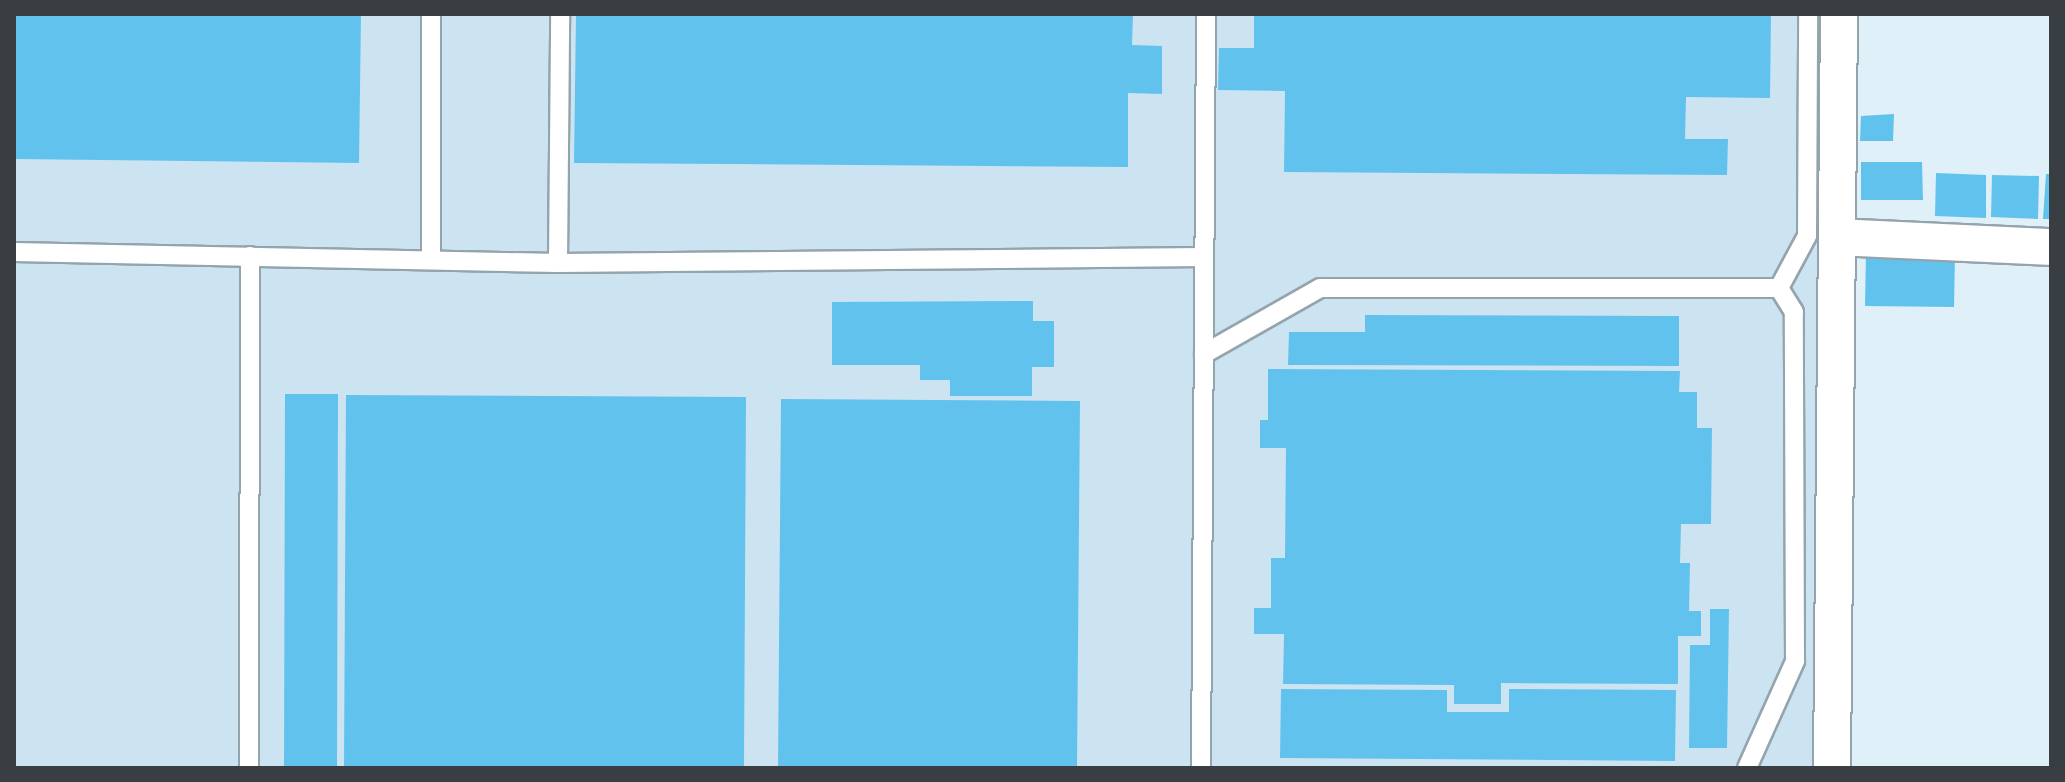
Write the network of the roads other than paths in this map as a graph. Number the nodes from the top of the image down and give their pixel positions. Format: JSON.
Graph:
{"nodes":[{"id":1,"x":431,"y":14,"type":"edge"},
{"id":2,"x":560,"y":14,"type":"edge"},
{"id":3,"x":1206,"y":14,"type":"edge"},
{"id":4,"x":1808,"y":14,"type":"edge"},
{"id":5,"x":1839,"y":14,"type":"edge"},
{"id":6,"x":1838,"y":237,"type":"junction"},
{"id":7,"x":2051,"y":247,"type":"edge"},
{"id":8,"x":14,"y":252,"type":"edge"},
{"id":9,"x":250,"y":256,"type":"junction"},
{"id":10,"x":1204,"y":257,"type":"junction"},
{"id":11,"x":431,"y":260,"type":"junction"},
{"id":12,"x":558,"y":263,"type":"junction"},
{"id":13,"x":1779,"y":288,"type":"junction"},
{"id":14,"x":1204,"y":354,"type":"junction"},
{"id":15,"x":249,"y":768,"type":"edge"},
{"id":16,"x":1201,"y":768,"type":"edge"},
{"id":17,"x":1747,"y":768,"type":"edge"},
{"id":18,"x":1832,"y":768,"type":"edge"}],
"edges":[{"from":1,"to":11,"type":"lane"},
{"from":2,"to":12,"type":"lane"},
{"from":3,"to":10,"type":"lane"},
{"from":4,"to":13,"type":"lane"},
{"from":5,"to":6,"type":"street"},
{"from":6,"to":7,"type":"street"},
{"from":6,"to":18,"type":"street"},
{"from":8,"to":9,"type":"lane"},
{"from":9,"to":11,"type":"lane"},
{"from":9,"to":15,"type":"lane"},
{"from":10,"to":12,"type":"lane"},
{"from":10,"to":14,"type":"lane"},
{"from":11,"to":12,"type":"lane"},
{"from":13,"to":14,"type":"lane"},
{"from":13,"to":17,"type":"lane"},
{"from":14,"to":16,"type":"lane"}]}
